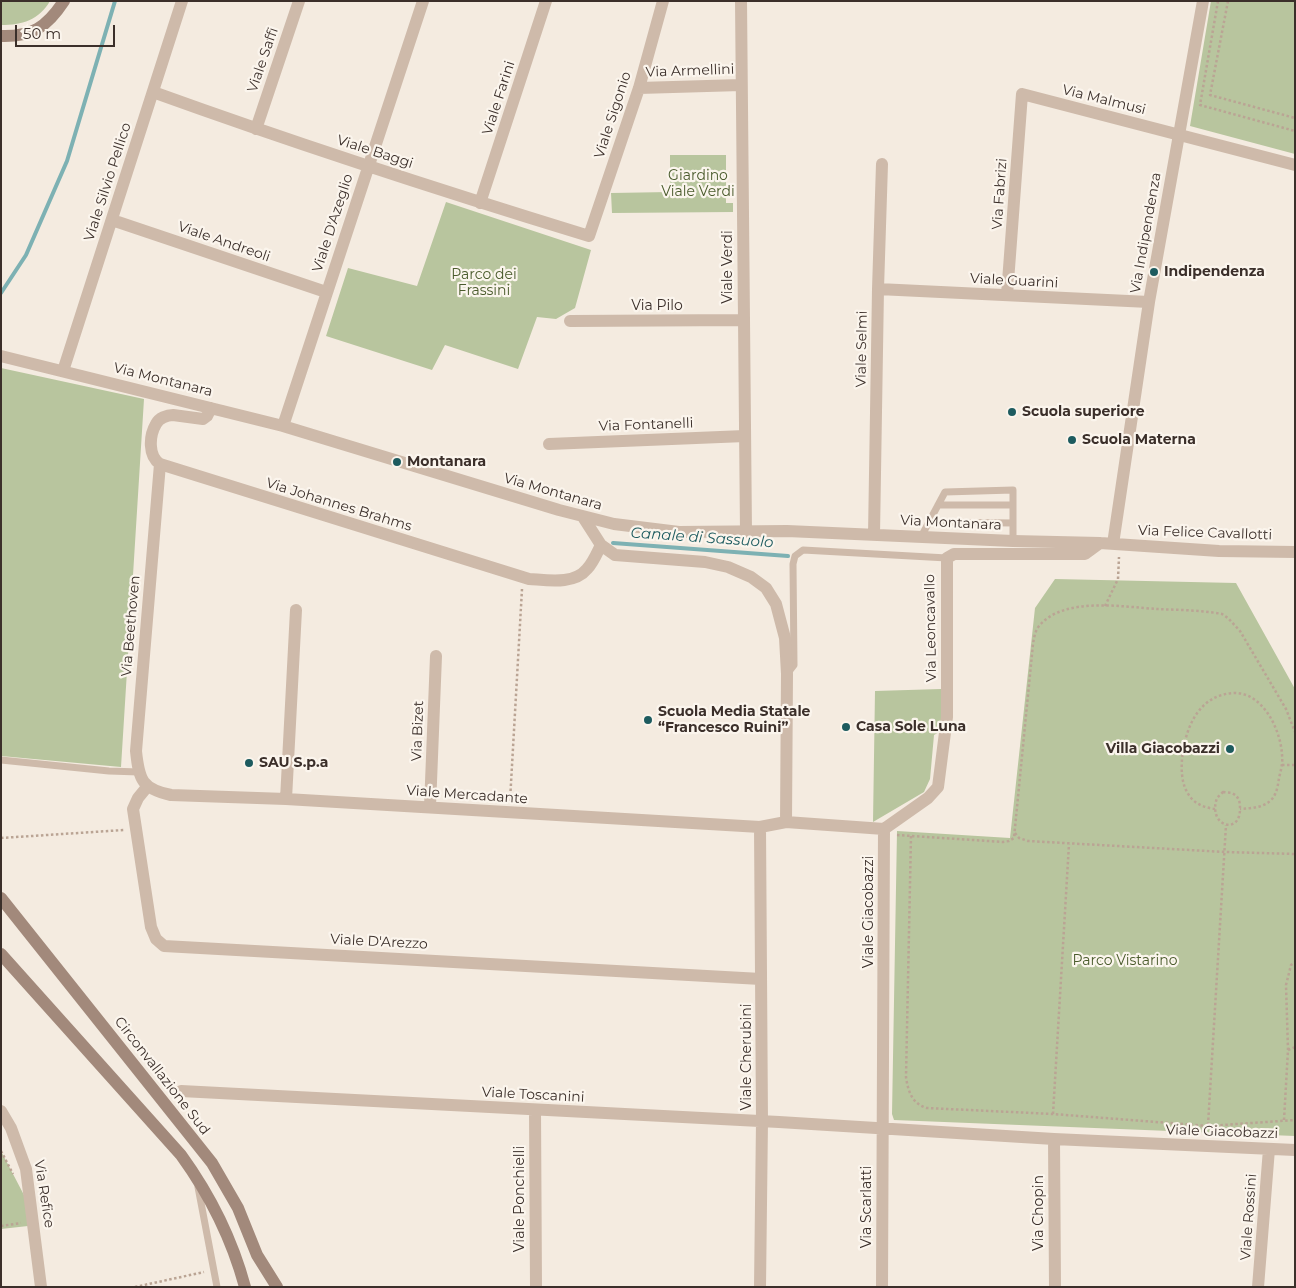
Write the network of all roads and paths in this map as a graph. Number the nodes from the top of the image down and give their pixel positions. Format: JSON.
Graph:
{"nodes":[{"id":1,"x":64,"y":1,"type":"edge"},
{"id":2,"x":182,"y":1,"type":"edge"},
{"id":3,"x":299,"y":1,"type":"edge"},
{"id":4,"x":423,"y":1,"type":"edge"},
{"id":5,"x":546,"y":1,"type":"edge"},
{"id":6,"x":663,"y":1,"type":"edge"},
{"id":7,"x":741,"y":1,"type":"edge"},
{"id":8,"x":1203,"y":1,"type":"edge"},
{"id":9,"x":1218,"y":1,"type":"edge"},
{"id":10,"x":1228,"y":1,"type":"edge"},
{"id":11,"x":2,"y":37,"type":"edge"},
{"id":12,"x":741,"y":84,"type":"junction"},
{"id":13,"x":639,"y":88,"type":"junction"},
{"id":14,"x":153,"y":92,"type":"junction"},
{"id":15,"x":1022,"y":94,"type":"joint"},
{"id":16,"x":1295,"y":118,"type":"edge"},
{"id":17,"x":256,"y":129,"type":"junction"},
{"id":18,"x":1295,"y":131,"type":"edge"},
{"id":19,"x":1179,"y":134,"type":"junction"},
{"id":20,"x":882,"y":164,"type":"dead end"},
{"id":21,"x":367,"y":166,"type":"junction"},
{"id":22,"x":1295,"y":166,"type":"edge"},
{"id":23,"x":480,"y":203,"type":"junction"},
{"id":24,"x":112,"y":220,"type":"junction"},
{"id":25,"x":589,"y":236,"type":"joint"},
{"id":26,"x":878,"y":289,"type":"junction"},
{"id":27,"x":326,"y":292,"type":"junction"},
{"id":28,"x":1007,"y":295,"type":"junction"},
{"id":29,"x":1149,"y":302,"type":"junction"},
{"id":30,"x":743,"y":320,"type":"junction"},
{"id":31,"x":570,"y":321,"type":"dead end"},
{"id":32,"x":1,"y":356,"type":"edge"},
{"id":33,"x":63,"y":371,"type":"junction"},
{"id":34,"x":212,"y":408,"type":"junction"},
{"id":35,"x":283,"y":426,"type":"junction"},
{"id":36,"x":745,"y":436,"type":"junction"},
{"id":37,"x":549,"y":444,"type":"dead end"},
{"id":38,"x":160,"y":464,"type":"junction"},
{"id":39,"x":938,"y":505,"type":"junction"},
{"id":40,"x":1013,"y":505,"type":"junction"},
{"id":41,"x":583,"y":517,"type":"junction"},
{"id":42,"x":929,"y":522,"type":"junction"},
{"id":43,"x":1013,"y":523,"type":"junction"},
{"id":44,"x":746,"y":532,"type":"junction"},
{"id":45,"x":874,"y":535,"type":"junction"},
{"id":46,"x":921,"y":537,"type":"junction"},
{"id":47,"x":1013,"y":541,"type":"junction"},
{"id":48,"x":1100,"y":543,"type":"junction"},
{"id":49,"x":1113,"y":544,"type":"junction"},
{"id":50,"x":601,"y":545,"type":"junction"},
{"id":51,"x":1295,"y":552,"type":"edge"},
{"id":52,"x":947,"y":558,"type":"junction"},
{"id":53,"x":523,"y":578,"type":"junction"},
{"id":54,"x":1105,"y":606,"type":"junction"},
{"id":55,"x":296,"y":610,"type":"dead end"},
{"id":56,"x":436,"y":656,"type":"dead end"},
{"id":57,"x":786,"y":674,"type":"junction"},
{"id":58,"x":1295,"y":732,"type":"edge"},
{"id":59,"x":1,"y":760,"type":"edge"},
{"id":60,"x":1282,"y":765,"type":"junction"},
{"id":61,"x":1295,"y":765,"type":"edge"},
{"id":62,"x":138,"y":772,"type":"junction"},
{"id":63,"x":147,"y":787,"type":"junction"},
{"id":64,"x":286,"y":799,"type":"junction"},
{"id":65,"x":430,"y":807,"type":"junction"},
{"id":66,"x":1216,"y":809,"type":"junction"},
{"id":67,"x":1240,"y":809,"type":"junction"},
{"id":68,"x":509,"y":812,"type":"junction"},
{"id":69,"x":786,"y":822,"type":"junction"},
{"id":70,"x":1226,"y":825,"type":"junction"},
{"id":71,"x":134,"y":826,"type":"junction"},
{"id":72,"x":760,"y":827,"type":"junction"},
{"id":73,"x":884,"y":829,"type":"junction"},
{"id":74,"x":1015,"y":833,"type":"junction"},
{"id":75,"x":898,"y":835,"type":"dead end"},
{"id":76,"x":911,"y":836,"type":"junction"},
{"id":77,"x":1,"y":838,"type":"edge"},
{"id":78,"x":1070,"y":843,"type":"junction"},
{"id":79,"x":1225,"y":852,"type":"junction"},
{"id":80,"x":1295,"y":854,"type":"edge"},
{"id":81,"x":1,"y":898,"type":"edge"},
{"id":82,"x":1,"y":954,"type":"edge"},
{"id":83,"x":1295,"y":962,"type":"edge"},
{"id":84,"x":761,"y":979,"type":"junction"},
{"id":85,"x":1295,"y":1047,"type":"edge"},
{"id":86,"x":1288,"y":1050,"type":"junction"},
{"id":87,"x":181,"y":1091,"type":"dead end"},
{"id":88,"x":535,"y":1110,"type":"junction"},
{"id":89,"x":1,"y":1111,"type":"edge"},
{"id":90,"x":1053,"y":1114,"type":"junction"},
{"id":91,"x":1284,"y":1120,"type":"junction"},
{"id":92,"x":1295,"y":1120,"type":"edge"},
{"id":93,"x":762,"y":1122,"type":"junction"},
{"id":94,"x":1208,"y":1126,"type":"junction"},
{"id":95,"x":883,"y":1128,"type":"junction"},
{"id":96,"x":1054,"y":1139,"type":"junction"},
{"id":97,"x":1269,"y":1149,"type":"junction"},
{"id":98,"x":1295,"y":1150,"type":"edge"},
{"id":99,"x":195,"y":1175,"type":"junction"},
{"id":100,"x":27,"y":1223,"type":"dead end"},
{"id":101,"x":1,"y":1226,"type":"edge"},
{"id":102,"x":41,"y":1287,"type":"edge"},
{"id":103,"x":217,"y":1287,"type":"edge"},
{"id":104,"x":245,"y":1287,"type":"edge"},
{"id":105,"x":277,"y":1287,"type":"edge"},
{"id":106,"x":536,"y":1287,"type":"edge"},
{"id":107,"x":760,"y":1287,"type":"edge"},
{"id":108,"x":882,"y":1287,"type":"edge"},
{"id":109,"x":1054,"y":1287,"type":"edge"},
{"id":110,"x":1258,"y":1287,"type":"edge"}],
"edges":[{"from":1,"to":11,"type":"main road"},
{"from":2,"to":14,"type":"street","name":"Viale Silvio Pellico"},
{"from":3,"to":17,"type":"street","name":"Viale Saffi"},
{"from":4,"to":21,"type":"street","name":"Viale D'Azeglio"},
{"from":5,"to":23,"type":"street","name":"Viale Farini"},
{"from":6,"to":13,"type":"street","name":"Viale Sigonio"},
{"from":7,"to":12,"type":"street","name":"Viale Verdi"},
{"from":8,"to":19,"type":"street","name":"Via Indipendenza"},
{"from":9,"to":18,"type":"path"},
{"from":10,"to":16,"type":"path"},
{"from":12,"to":13,"type":"street","name":"Via Armellini"},
{"from":12,"to":30,"type":"street","name":"Viale Verdi"},
{"from":13,"to":25,"type":"street","name":"Viale Sigonio"},
{"from":14,"to":17,"type":"street","name":"Viale Baggi"},
{"from":14,"to":24,"type":"street","name":"Viale Silvio Pellico"},
{"from":15,"to":19,"type":"street","name":"Via Malmusi"},
{"from":15,"to":28,"type":"street","name":"Via Fabrizi"},
{"from":17,"to":21,"type":"street","name":"Viale Baggi"},
{"from":19,"to":22,"type":"street"},
{"from":19,"to":29,"type":"street","name":"Via Indipendenza"},
{"from":20,"to":26,"type":"street","name":"Viale Selmi"},
{"from":21,"to":23,"type":"street","name":"Viale Baggi"},
{"from":21,"to":27,"type":"street","name":"Viale D'Azeglio"},
{"from":23,"to":25,"type":"street","name":"Viale Baggi"},
{"from":24,"to":27,"type":"street","name":"Viale Andreoli"},
{"from":24,"to":33,"type":"street","name":"Viale Silvio Pellico"},
{"from":26,"to":28,"type":"street","name":"Viale Guarini"},
{"from":26,"to":45,"type":"street","name":"Viale Selmi"},
{"from":27,"to":35,"type":"street","name":"Viale D'Azeglio"},
{"from":28,"to":29,"type":"street","name":"Viale Guarini"},
{"from":29,"to":49,"type":"street","name":"Via Indipendenza"},
{"from":30,"to":31,"type":"street","name":"Via Pilo"},
{"from":30,"to":36,"type":"street","name":"Viale Verdi"},
{"from":32,"to":33,"type":"street","name":"Via Montanara"},
{"from":33,"to":34,"type":"street","name":"Via Montanara"},
{"from":34,"to":35,"type":"street","name":"Via Montanara"},
{"from":34,"to":38,"type":"street"},
{"from":35,"to":41,"type":"street","name":"Via Montanara"},
{"from":36,"to":37,"type":"street","name":"Via Fontanelli"},
{"from":36,"to":44,"type":"street","name":"Viale Verdi"},
{"from":38,"to":53,"type":"street","name":"Via Johannes Brahms"},
{"from":38,"to":62,"type":"street","name":"Via Beethoven"},
{"from":39,"to":40,"type":"lane"},
{"from":39,"to":40,"type":"lane"},
{"from":39,"to":42,"type":"lane"},
{"from":40,"to":43,"type":"lane"},
{"from":41,"to":44,"type":"street","name":"Via Montanara"},
{"from":41,"to":50,"type":"street"},
{"from":42,"to":43,"type":"lane"},
{"from":42,"to":46,"type":"lane"},
{"from":43,"to":47,"type":"lane"},
{"from":44,"to":45,"type":"street","name":"Via Montanara"},
{"from":45,"to":46,"type":"street","name":"Via Montanara"},
{"from":46,"to":47,"type":"street","name":"Via Montanara"},
{"from":47,"to":48,"type":"street","name":"Via Montanara"},
{"from":48,"to":49,"type":"street","name":"Via Montanara"},
{"from":48,"to":52,"type":"street","name":"Via Leoncavallo"},
{"from":49,"to":51,"type":"street","name":"Via Felice Cavallotti"},
{"from":49,"to":54,"type":"path"},
{"from":50,"to":53,"type":"street","name":"Via Johannes Brahms"},
{"from":50,"to":57,"type":"street"},
{"from":52,"to":57,"type":"lane"},
{"from":52,"to":73,"type":"street","name":"Via Leoncavallo"},
{"from":53,"to":68,"type":"path"},
{"from":54,"to":58,"type":"path"},
{"from":54,"to":74,"type":"path"},
{"from":55,"to":64,"type":"street"},
{"from":56,"to":65,"type":"street","name":"Via Bizet"},
{"from":57,"to":69,"type":"street"},
{"from":59,"to":62,"type":"lane"},
{"from":60,"to":61,"type":"path"},
{"from":60,"to":66,"type":"path"},
{"from":60,"to":67,"type":"path"},
{"from":62,"to":63,"type":"street","name":"Via Beethoven"},
{"from":63,"to":64,"type":"street","name":"Viale Mercadante"},
{"from":63,"to":71,"type":"street","name":"Viale D'Arezzo"},
{"from":64,"to":65,"type":"street","name":"Viale Mercadante"},
{"from":65,"to":68,"type":"street","name":"Viale Mercadante"},
{"from":66,"to":67,"type":"path"},
{"from":66,"to":70,"type":"path"},
{"from":67,"to":70,"type":"path"},
{"from":68,"to":72,"type":"street","name":"Viale Mercadante"},
{"from":69,"to":72,"type":"street","name":"Viale Mercadante"},
{"from":69,"to":73,"type":"street"},
{"from":70,"to":79,"type":"path"},
{"from":71,"to":77,"type":"path"},
{"from":71,"to":84,"type":"street","name":"Viale D'Arezzo"},
{"from":72,"to":84,"type":"street","name":"Viale Cherubini"},
{"from":73,"to":95,"type":"street","name":"Viale Giacobazzi"},
{"from":74,"to":76,"type":"path"},
{"from":74,"to":78,"type":"path"},
{"from":75,"to":76,"type":"path"},
{"from":76,"to":90,"type":"path"},
{"from":78,"to":79,"type":"path"},
{"from":78,"to":90,"type":"path"},
{"from":79,"to":80,"type":"path"},
{"from":79,"to":94,"type":"path"},
{"from":81,"to":105,"type":"main road","name":"Circonvallazione Sud"},
{"from":82,"to":99,"type":"main road"},
{"from":83,"to":86,"type":"path"},
{"from":84,"to":93,"type":"street","name":"Viale Cherubini"},
{"from":85,"to":86,"type":"path"},
{"from":86,"to":91,"type":"path"},
{"from":87,"to":88,"type":"street","name":"Viale Toscanini"},
{"from":88,"to":93,"type":"street","name":"Viale Toscanini"},
{"from":88,"to":106,"type":"street","name":"Viale Ponchielli"},
{"from":89,"to":102,"type":"street","name":"Via Refice"},
{"from":90,"to":94,"type":"path"},
{"from":91,"to":92,"type":"path"},
{"from":91,"to":94,"type":"path"},
{"from":93,"to":95,"type":"street","name":"Viale Toscanini"},
{"from":93,"to":107,"type":"street","name":"Viale Cherubini"},
{"from":95,"to":96,"type":"street","name":"Viale Giacobazzi"},
{"from":95,"to":108,"type":"street","name":"Via Scarlatti"},
{"from":96,"to":97,"type":"street","name":"Viale Giacobazzi"},
{"from":96,"to":109,"type":"street","name":"Via Chopin"},
{"from":97,"to":98,"type":"street","name":"Viale Giacobazzi"},
{"from":97,"to":110,"type":"street","name":"Viale Rossini"},
{"from":99,"to":103,"type":"lane"},
{"from":99,"to":104,"type":"main road"},
{"from":100,"to":101,"type":"path"}]}
